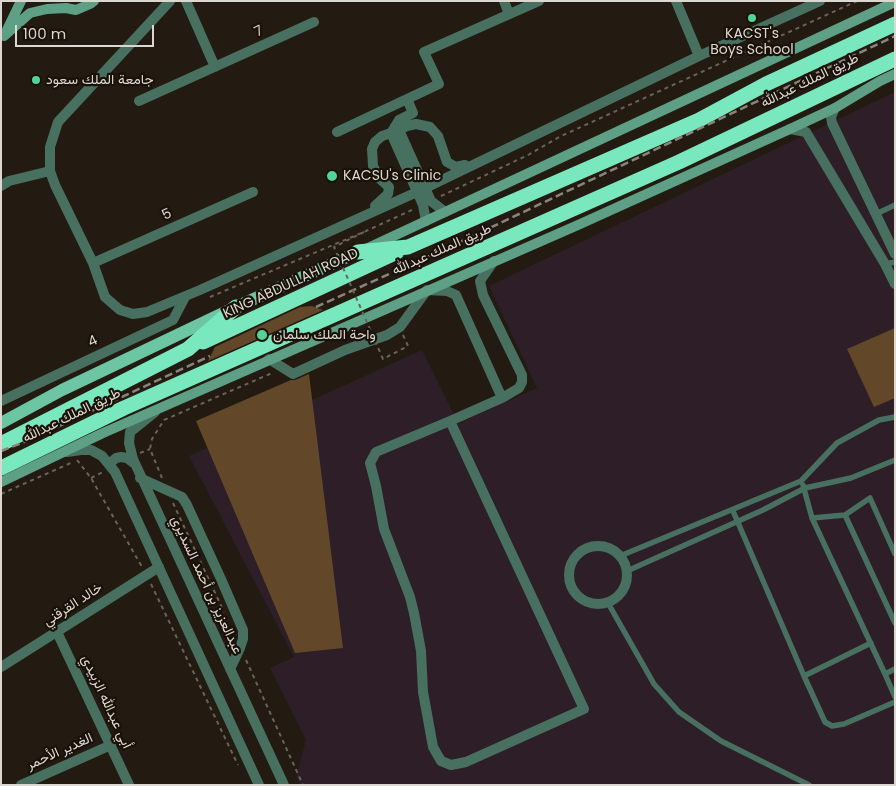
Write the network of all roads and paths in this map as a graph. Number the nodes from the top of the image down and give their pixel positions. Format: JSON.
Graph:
{"nodes":[{"id":1,"x":21,"y":1,"type":"edge"},
{"id":2,"x":94,"y":1,"type":"edge"},
{"id":3,"x":170,"y":1,"type":"edge"},
{"id":4,"x":186,"y":1,"type":"edge"},
{"id":5,"x":504,"y":1,"type":"edge"},
{"id":6,"x":539,"y":1,"type":"edge"},
{"id":7,"x":676,"y":1,"type":"edge"},
{"id":8,"x":820,"y":1,"type":"edge"},
{"id":9,"x":857,"y":1,"type":"edge"},
{"id":10,"x":895,"y":2,"type":"edge"},
{"id":11,"x":509,"y":14,"type":"junction"},
{"id":12,"x":314,"y":22,"type":"dead end"},
{"id":13,"x":895,"y":24,"type":"edge"},
{"id":14,"x":2,"y":38,"type":"edge"},
{"id":15,"x":699,"y":56,"type":"junction"},
{"id":16,"x":895,"y":59,"type":"edge"},
{"id":17,"x":215,"y":67,"type":"junction"},
{"id":18,"x":895,"y":74,"type":"edge"},
{"id":19,"x":407,"y":99,"type":"junction"},
{"id":20,"x":139,"y":101,"type":"dead end"},
{"id":21,"x":835,"y":108,"type":"junction"},
{"id":22,"x":396,"y":128,"type":"junction"},
{"id":23,"x":790,"y":129,"type":"junction"},
{"id":24,"x":337,"y":132,"type":"dead end"},
{"id":25,"x":486,"y":159,"type":"junction"},
{"id":26,"x":50,"y":171,"type":"junction"},
{"id":27,"x":1,"y":186,"type":"edge"},
{"id":28,"x":421,"y":190,"type":"junction"},
{"id":29,"x":253,"y":192,"type":"dead end"},
{"id":30,"x":427,"y":203,"type":"junction"},
{"id":31,"x":895,"y":205,"type":"edge"},
{"id":32,"x":444,"y":212,"type":"junction"},
{"id":33,"x":876,"y":214,"type":"junction"},
{"id":34,"x":362,"y":217,"type":"junction"},
{"id":35,"x":426,"y":221,"type":"junction"},
{"id":36,"x":364,"y":232,"type":"junction"},
{"id":37,"x":408,"y":247,"type":"junction"},
{"id":38,"x":358,"y":252,"type":"junction"},
{"id":39,"x":895,"y":254,"type":"edge"},
{"id":40,"x":494,"y":261,"type":"junction"},
{"id":41,"x":93,"y":263,"type":"junction"},
{"id":42,"x":890,"y":263,"type":"edge"},
{"id":43,"x":895,"y":284,"type":"edge"},
{"id":44,"x":427,"y":290,"type":"junction"},
{"id":45,"x":185,"y":297,"type":"junction"},
{"id":46,"x":204,"y":300,"type":"dead end"},
{"id":47,"x":236,"y":308,"type":"junction"},
{"id":48,"x":408,"y":346,"type":"dead end"},
{"id":49,"x":188,"y":350,"type":"junction"},
{"id":50,"x":269,"y":359,"type":"junction"},
{"id":51,"x":502,"y":398,"type":"junction"},
{"id":52,"x":1,"y":400,"type":"edge"},
{"id":53,"x":161,"y":407,"type":"junction"},
{"id":54,"x":895,"y":417,"type":"edge"},
{"id":55,"x":450,"y":421,"type":"junction"},
{"id":56,"x":1,"y":423,"type":"edge"},
{"id":57,"x":1,"y":444,"type":"edge"},
{"id":58,"x":61,"y":453,"type":"junction"},
{"id":59,"x":895,"y":460,"type":"edge"},
{"id":60,"x":135,"y":464,"type":"junction"},
{"id":61,"x":1,"y":468,"type":"edge"},
{"id":62,"x":106,"y":468,"type":"junction"},
{"id":63,"x":90,"y":478,"type":"junction"},
{"id":64,"x":140,"y":478,"type":"junction"},
{"id":65,"x":801,"y":481,"type":"junction"},
{"id":66,"x":1,"y":482,"type":"edge"},
{"id":67,"x":805,"y":488,"type":"junction"},
{"id":68,"x":1,"y":494,"type":"edge"},
{"id":69,"x":733,"y":510,"type":"junction"},
{"id":70,"x":845,"y":515,"type":"junction"},
{"id":71,"x":812,"y":518,"type":"junction"},
{"id":72,"x":737,"y":522,"type":"junction"},
{"id":73,"x":895,"y":554,"type":"edge"},
{"id":74,"x":620,"y":556,"type":"junction"},
{"id":75,"x":159,"y":567,"type":"junction"},
{"id":76,"x":627,"y":571,"type":"junction"},
{"id":77,"x":146,"y":575,"type":"junction"},
{"id":78,"x":608,"y":603,"type":"junction"},
{"id":79,"x":895,"y":622,"type":"edge"},
{"id":80,"x":57,"y":632,"type":"junction"},
{"id":81,"x":871,"y":643,"type":"junction"},
{"id":82,"x":1,"y":667,"type":"edge"},
{"id":83,"x":895,"y":669,"type":"edge"},
{"id":84,"x":230,"y":670,"type":"junction"},
{"id":85,"x":885,"y":674,"type":"junction"},
{"id":86,"x":804,"y":676,"type":"junction"},
{"id":87,"x":895,"y":697,"type":"edge"},
{"id":88,"x":895,"y":702,"type":"edge"},
{"id":89,"x":111,"y":745,"type":"junction"},
{"id":90,"x":239,"y":767,"type":"dead end"},
{"id":91,"x":21,"y":785,"type":"edge"},
{"id":92,"x":129,"y":785,"type":"edge"},
{"id":93,"x":259,"y":785,"type":"edge"},
{"id":94,"x":284,"y":785,"type":"edge"},
{"id":95,"x":809,"y":785,"type":"edge"}],
"edges":[{"from":1,"to":14,"type":"main road"},
{"from":2,"to":14,"type":"main road"},
{"from":3,"to":26,"type":"street"},
{"from":4,"to":17,"type":"street"},
{"from":5,"to":11,"type":"street"},
{"from":6,"to":11,"type":"street"},
{"from":7,"to":15,"type":"street"},
{"from":8,"to":15,"type":"street"},
{"from":9,"to":30,"type":"path"},
{"from":10,"to":32,"type":"main road"},
{"from":11,"to":19,"type":"street"},
{"from":12,"to":17,"type":"street","name":"7"},
{"from":13,"to":37,"type":"highway","name":"طريق الملك عبدالله"},
{"from":15,"to":25,"type":"street"},
{"from":16,"to":61,"type":"highway","name":"طريق الملك عبدالله"},
{"from":17,"to":20,"type":"street","name":"7"},
{"from":18,"to":21,"type":"main road"},
{"from":19,"to":22,"type":"street"},
{"from":19,"to":24,"type":"street"},
{"from":21,"to":23,"type":"main road"},
{"from":21,"to":33,"type":"street"},
{"from":22,"to":25,"type":"street"},
{"from":22,"to":28,"type":"street"},
{"from":22,"to":34,"type":"street"},
{"from":23,"to":40,"type":"main road"},
{"from":23,"to":42,"type":"street"},
{"from":25,"to":28,"type":"street"},
{"from":26,"to":27,"type":"street"},
{"from":26,"to":41,"type":"street"},
{"from":28,"to":30,"type":"street"},
{"from":28,"to":34,"type":"street"},
{"from":29,"to":41,"type":"street","name":"5"},
{"from":30,"to":32,"type":"street"},
{"from":30,"to":35,"type":"street"},
{"from":30,"to":36,"type":"path"},
{"from":31,"to":33,"type":"lane"},
{"from":32,"to":35,"type":"main road"},
{"from":33,"to":39,"type":"street"},
{"from":34,"to":45,"type":"street"},
{"from":35,"to":38,"type":"main road"},
{"from":36,"to":46,"type":"path"},
{"from":36,"to":48,"type":"path","bridge":true},
{"from":37,"to":38,"type":"highway","name":"طريق الملك عبدالله"},
{"from":37,"to":49,"type":"highway","name":"KING ABDULLAH ROAD"},
{"from":38,"to":47,"type":"main road"},
{"from":40,"to":44,"type":"main road"},
{"from":40,"to":51,"type":"street"},
{"from":41,"to":45,"type":"street"},
{"from":42,"to":43,"type":"street"},
{"from":44,"to":50,"type":"main road"},
{"from":44,"to":50,"type":"street"},
{"from":44,"to":51,"type":"street"},
{"from":45,"to":52,"type":"street","name":"4"},
{"from":47,"to":49,"type":"highway","name":"طريق الملك عبدالله"},
{"from":47,"to":56,"type":"main road"},
{"from":49,"to":57,"type":"highway","name":"طريق الملك عبدالله"},
{"from":50,"to":53,"type":"main road"},
{"from":51,"to":55,"type":"street"},
{"from":53,"to":58,"type":"main road"},
{"from":53,"to":60,"type":"street","name":"عبدالعزيز بن أحمد السديري"},
{"from":54,"to":65,"type":"lane"},
{"from":55,"to":55,"type":"street"},
{"from":58,"to":62,"type":"street"},
{"from":58,"to":66,"type":"main road"},
{"from":59,"to":67,"type":"lane"},
{"from":60,"to":62,"type":"street"},
{"from":60,"to":64,"type":"street","name":"عبدالعزيز بن أحمد السديري"},
{"from":62,"to":63,"type":"path"},
{"from":62,"to":75,"type":"street"},
{"from":63,"to":68,"type":"path"},
{"from":63,"to":77,"type":"path"},
{"from":64,"to":84,"type":"street","name":"عبدالعزيز بن أحمد السديري"},
{"from":64,"to":84,"type":"street"},
{"from":65,"to":67,"type":"lane"},
{"from":65,"to":69,"type":"lane"},
{"from":67,"to":71,"type":"lane"},
{"from":67,"to":72,"type":"lane"},
{"from":69,"to":72,"type":"lane"},
{"from":69,"to":74,"type":"lane"},
{"from":70,"to":71,"type":"lane"},
{"from":70,"to":73,"type":"lane"},
{"from":70,"to":79,"type":"lane"},
{"from":71,"to":81,"type":"lane"},
{"from":72,"to":76,"type":"lane"},
{"from":72,"to":86,"type":"lane"},
{"from":74,"to":76,"type":"street"},
{"from":74,"to":78,"type":"street"},
{"from":75,"to":77,"type":"street","name":"خالد القرقني"},
{"from":75,"to":93,"type":"street"},
{"from":76,"to":78,"type":"street"},
{"from":77,"to":80,"type":"street","name":"خالد القرقني"},
{"from":77,"to":90,"type":"path"},
{"from":78,"to":95,"type":"lane"},
{"from":80,"to":82,"type":"street","name":"خالد القرقني"},
{"from":80,"to":89,"type":"street","name":"أبي عبدالله الزبيدي"},
{"from":81,"to":85,"type":"lane"},
{"from":81,"to":86,"type":"lane"},
{"from":83,"to":85,"type":"lane"},
{"from":84,"to":94,"type":"street","name":"عبدالعزيز بن أحمد السديري"},
{"from":85,"to":87,"type":"lane"},
{"from":86,"to":88,"type":"lane"},
{"from":89,"to":91,"type":"street","name":"الغدير الأحمر"},
{"from":89,"to":92,"type":"street","name":"أبي عبدالله الزبيدي"}]}
